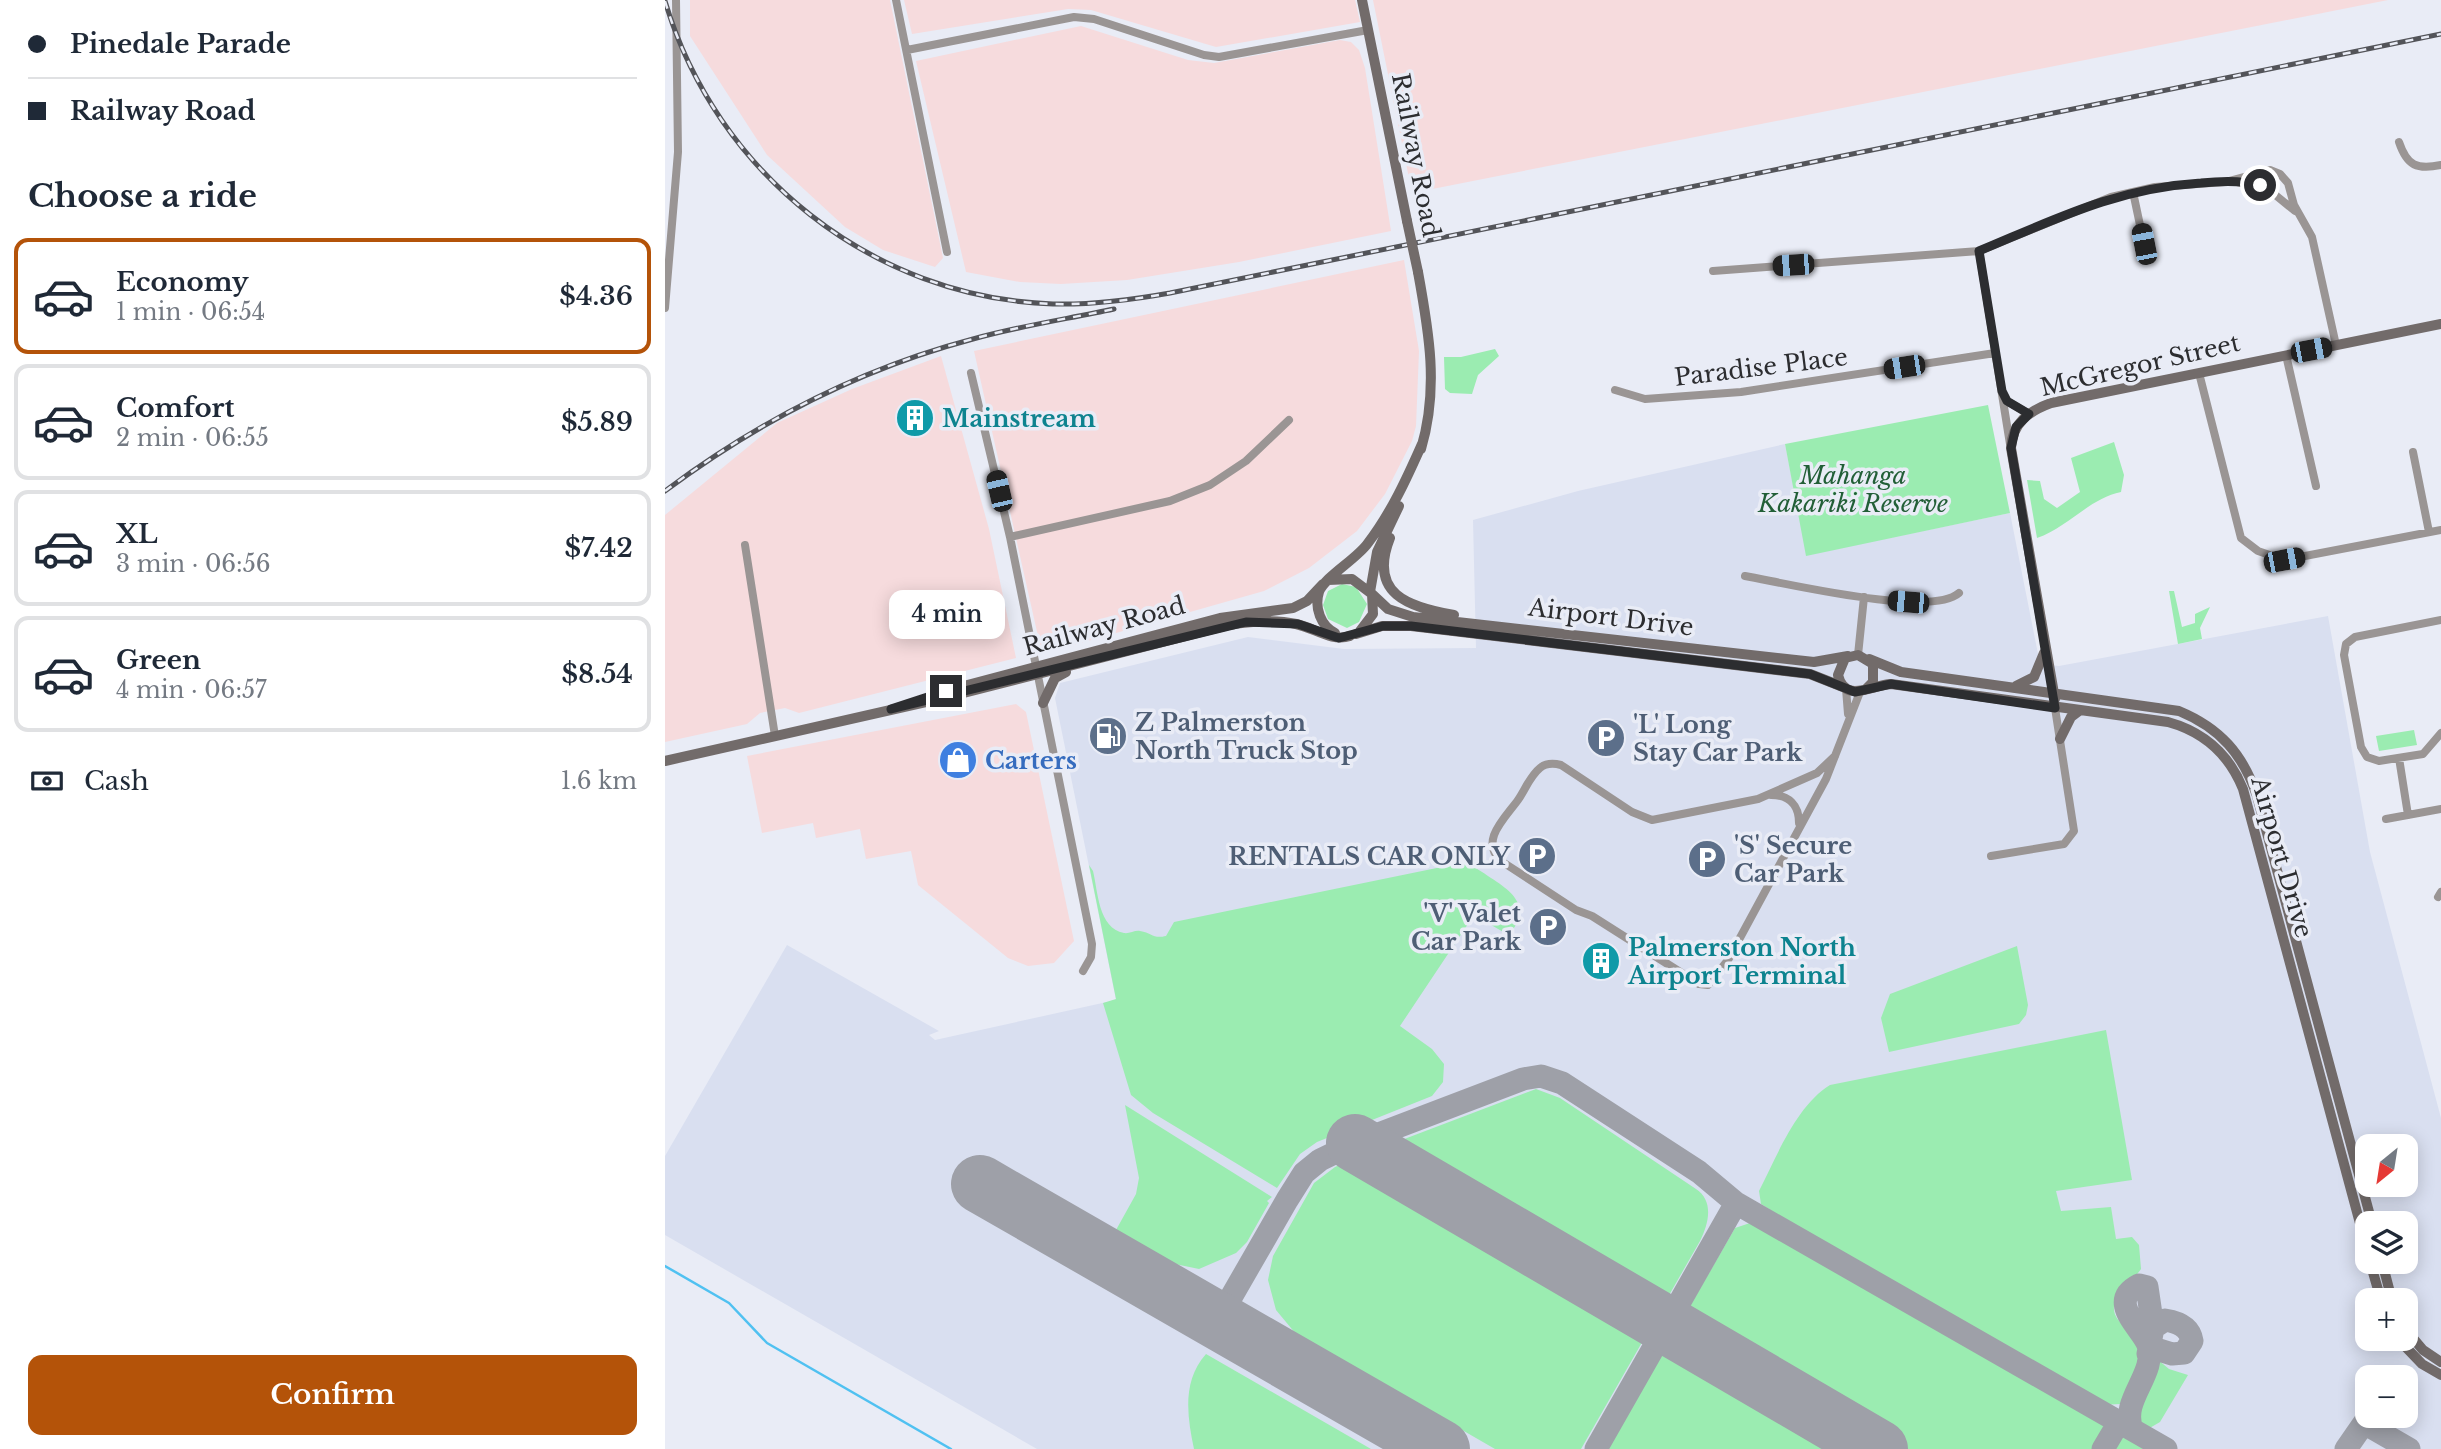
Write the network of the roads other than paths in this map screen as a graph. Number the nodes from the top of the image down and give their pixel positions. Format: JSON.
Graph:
{"nodes":[{"id":1,"x":676,"y":0,"type":"edge"},
{"id":2,"x":897,"y":0,"type":"edge"},
{"id":3,"x":1362,"y":0,"type":"edge"},
{"id":4,"x":1367,"y":30,"type":"junction"},
{"id":5,"x":907,"y":50,"type":"junction"},
{"id":6,"x":2399,"y":142,"type":"dead end"},
{"id":7,"x":2441,"y":165,"type":"edge"},
{"id":8,"x":2224,"y":182,"type":"junction"},
{"id":9,"x":2133,"y":192,"type":"junction"},
{"id":10,"x":2299,"y":216,"type":"junction"},
{"id":11,"x":2144,"y":244,"type":"dead end"},
{"id":12,"x":1979,"y":251,"type":"junction"},
{"id":13,"x":947,"y":252,"type":"dead end"},
{"id":14,"x":1713,"y":271,"type":"dead end"},
{"id":15,"x":665,"y":308,"type":"edge"},
{"id":16,"x":2441,"y":324,"type":"edge"},
{"id":17,"x":2336,"y":345,"type":"junction"},
{"id":18,"x":1995,"y":354,"type":"junction"},
{"id":19,"x":2287,"y":355,"type":"junction"},
{"id":20,"x":971,"y":373,"type":"dead end"},
{"id":21,"x":2199,"y":373,"type":"junction"},
{"id":22,"x":1615,"y":390,"type":"dead end"},
{"id":23,"x":2002,"y":391,"type":"junction"},
{"id":24,"x":2029,"y":414,"type":"junction"},
{"id":25,"x":1289,"y":420,"type":"dead end"},
{"id":26,"x":1422,"y":444,"type":"junction"},
{"id":27,"x":2011,"y":448,"type":"junction"},
{"id":28,"x":2413,"y":452,"type":"dead end"},
{"id":29,"x":1412,"y":479,"type":"junction"},
{"id":30,"x":2316,"y":486,"type":"dead end"},
{"id":31,"x":2441,"y":530,"type":"edge"},
{"id":32,"x":2429,"y":532,"type":"junction"},
{"id":33,"x":1010,"y":537,"type":"junction"},
{"id":34,"x":745,"y":545,"type":"dead end"},
{"id":35,"x":1745,"y":576,"type":"dead end"},
{"id":36,"x":1325,"y":582,"type":"junction"},
{"id":37,"x":1371,"y":593,"type":"junction"},
{"id":38,"x":1959,"y":593,"type":"dead end"},
{"id":39,"x":1864,"y":597,"type":"junction"},
{"id":40,"x":2441,"y":620,"type":"edge"},
{"id":41,"x":1516,"y":627,"type":"junction"},
{"id":42,"x":1353,"y":635,"type":"junction"},
{"id":43,"x":1149,"y":645,"type":"junction"},
{"id":44,"x":2045,"y":648,"type":"junction"},
{"id":45,"x":1857,"y":656,"type":"junction"},
{"id":46,"x":1036,"y":671,"type":"junction"},
{"id":47,"x":2014,"y":687,"type":"junction"},
{"id":48,"x":1845,"y":688,"type":"junction"},
{"id":49,"x":1863,"y":691,"type":"junction"},
{"id":50,"x":2054,"y":693,"type":"junction"},
{"id":51,"x":1043,"y":703,"type":"junction"},
{"id":52,"x":2055,"y":708,"type":"junction"},
{"id":53,"x":2079,"y":711,"type":"junction"},
{"id":54,"x":1849,"y":717,"type":"junction"},
{"id":55,"x":2441,"y":733,"type":"edge"},
{"id":56,"x":775,"y":736,"type":"junction"},
{"id":57,"x":2060,"y":739,"type":"junction"},
{"id":58,"x":1835,"y":756,"type":"junction"},
{"id":59,"x":2399,"y":758,"type":"junction"},
{"id":60,"x":665,"y":761,"type":"edge"},
{"id":61,"x":1758,"y":799,"type":"junction"},
{"id":62,"x":2441,"y":809,"type":"edge"},
{"id":63,"x":2408,"y":815,"type":"junction"},
{"id":64,"x":2386,"y":819,"type":"dead end"},
{"id":65,"x":1799,"y":826,"type":"junction"},
{"id":66,"x":1991,"y":856,"type":"dead end"},
{"id":67,"x":1083,"y":971,"type":"dead end"},
{"id":68,"x":2357,"y":1211,"type":"edge"},
{"id":69,"x":2369,"y":1211,"type":"edge"},
{"id":70,"x":2418,"y":1344,"type":"edge"},
{"id":71,"x":2410,"y":1351,"type":"edge"},
{"id":72,"x":2441,"y":1362,"type":"edge"},
{"id":73,"x":2441,"y":1375,"type":"edge"}],
"edges":[{"from":1,"to":15,"type":"street"},
{"from":2,"to":5,"type":"street"},
{"from":3,"to":4,"type":"main road","name":"Railway Road"},
{"from":4,"to":5,"type":"street"},
{"from":4,"to":26,"type":"main road","name":"Railway Road","bridge":true},
{"from":5,"to":13,"type":"street"},
{"from":6,"to":7,"type":"street"},
{"from":8,"to":9,"type":"street"},
{"from":8,"to":10,"type":"street"},
{"from":8,"to":10,"type":"street"},
{"from":9,"to":11,"type":"street"},
{"from":9,"to":12,"type":"street"},
{"from":10,"to":17,"type":"street"},
{"from":12,"to":14,"type":"street"},
{"from":12,"to":18,"type":"street"},
{"from":16,"to":17,"type":"main road","name":"McGregor Street"},
{"from":17,"to":19,"type":"main road","name":"McGregor Street"},
{"from":18,"to":22,"type":"street","name":"Paradise Place"},
{"from":18,"to":23,"type":"street"},
{"from":19,"to":21,"type":"main road","name":"McGregor Street"},
{"from":19,"to":30,"type":"street"},
{"from":20,"to":33,"type":"street"},
{"from":21,"to":24,"type":"main road","name":"McGregor Street"},
{"from":21,"to":32,"type":"street"},
{"from":23,"to":24,"type":"street"},
{"from":23,"to":27,"type":"street"},
{"from":24,"to":27,"type":"main road","name":"McGregor Street"},
{"from":25,"to":33,"type":"street"},
{"from":26,"to":29,"type":"main road","name":"Railway Road"},
{"from":26,"to":36,"type":"main road","name":"Railway Road"},
{"from":27,"to":44,"type":"main road"},
{"from":28,"to":32,"type":"street"},
{"from":29,"to":37,"type":"main road","name":"Railway Road"},
{"from":29,"to":41,"type":"main road"},
{"from":31,"to":32,"type":"street"},
{"from":33,"to":46,"type":"street"},
{"from":34,"to":56,"type":"street"},
{"from":35,"to":39,"type":"street"},
{"from":36,"to":37,"type":"main road"},
{"from":36,"to":42,"type":"main road"},
{"from":36,"to":46,"type":"main road","name":"Railway Road"},
{"from":37,"to":41,"type":"main road","name":"Airport Drive"},
{"from":37,"to":42,"type":"main road"},
{"from":38,"to":39,"type":"street"},
{"from":39,"to":45,"type":"street"},
{"from":40,"to":59,"type":"street"},
{"from":41,"to":45,"type":"main road","name":"Airport Drive"},
{"from":42,"to":43,"type":"main road","name":"Railway Road"},
{"from":42,"to":48,"type":"main road","name":"Airport Drive"},
{"from":43,"to":46,"type":"main road","name":"Railway Road"},
{"from":43,"to":51,"type":"main road"},
{"from":44,"to":47,"type":"main road"},
{"from":44,"to":50,"type":"main road"},
{"from":45,"to":47,"type":"main road","name":"Airport Drive"},
{"from":45,"to":48,"type":"main road"},
{"from":45,"to":49,"type":"main road"},
{"from":46,"to":51,"type":"street"},
{"from":46,"to":56,"type":"main road","name":"Railway Road"},
{"from":47,"to":50,"type":"main road","name":"Airport Drive"},
{"from":48,"to":49,"type":"main road"},
{"from":48,"to":54,"type":"street"},
{"from":49,"to":52,"type":"main road","name":"Airport Drive"},
{"from":49,"to":54,"type":"street"},
{"from":50,"to":52,"type":"main road"},
{"from":50,"to":69,"type":"main road","name":"Airport Drive"},
{"from":51,"to":67,"type":"street"},
{"from":52,"to":53,"type":"main road","name":"Airport Drive"},
{"from":52,"to":57,"type":"street"},
{"from":53,"to":57,"type":"main road"},
{"from":53,"to":68,"type":"main road","name":"Airport Drive"},
{"from":54,"to":58,"type":"street"},
{"from":55,"to":59,"type":"street"},
{"from":56,"to":60,"type":"main road","name":"Railway Road"},
{"from":57,"to":66,"type":"street"},
{"from":58,"to":61,"type":"street"},
{"from":58,"to":65,"type":"street"},
{"from":59,"to":63,"type":"street"},
{"from":61,"to":65,"type":"street"},
{"from":61,"to":65,"type":"street"},
{"from":62,"to":63,"type":"street"},
{"from":63,"to":64,"type":"street"},
{"from":70,"to":72,"type":"main road"},
{"from":71,"to":73,"type":"main road"}]}
